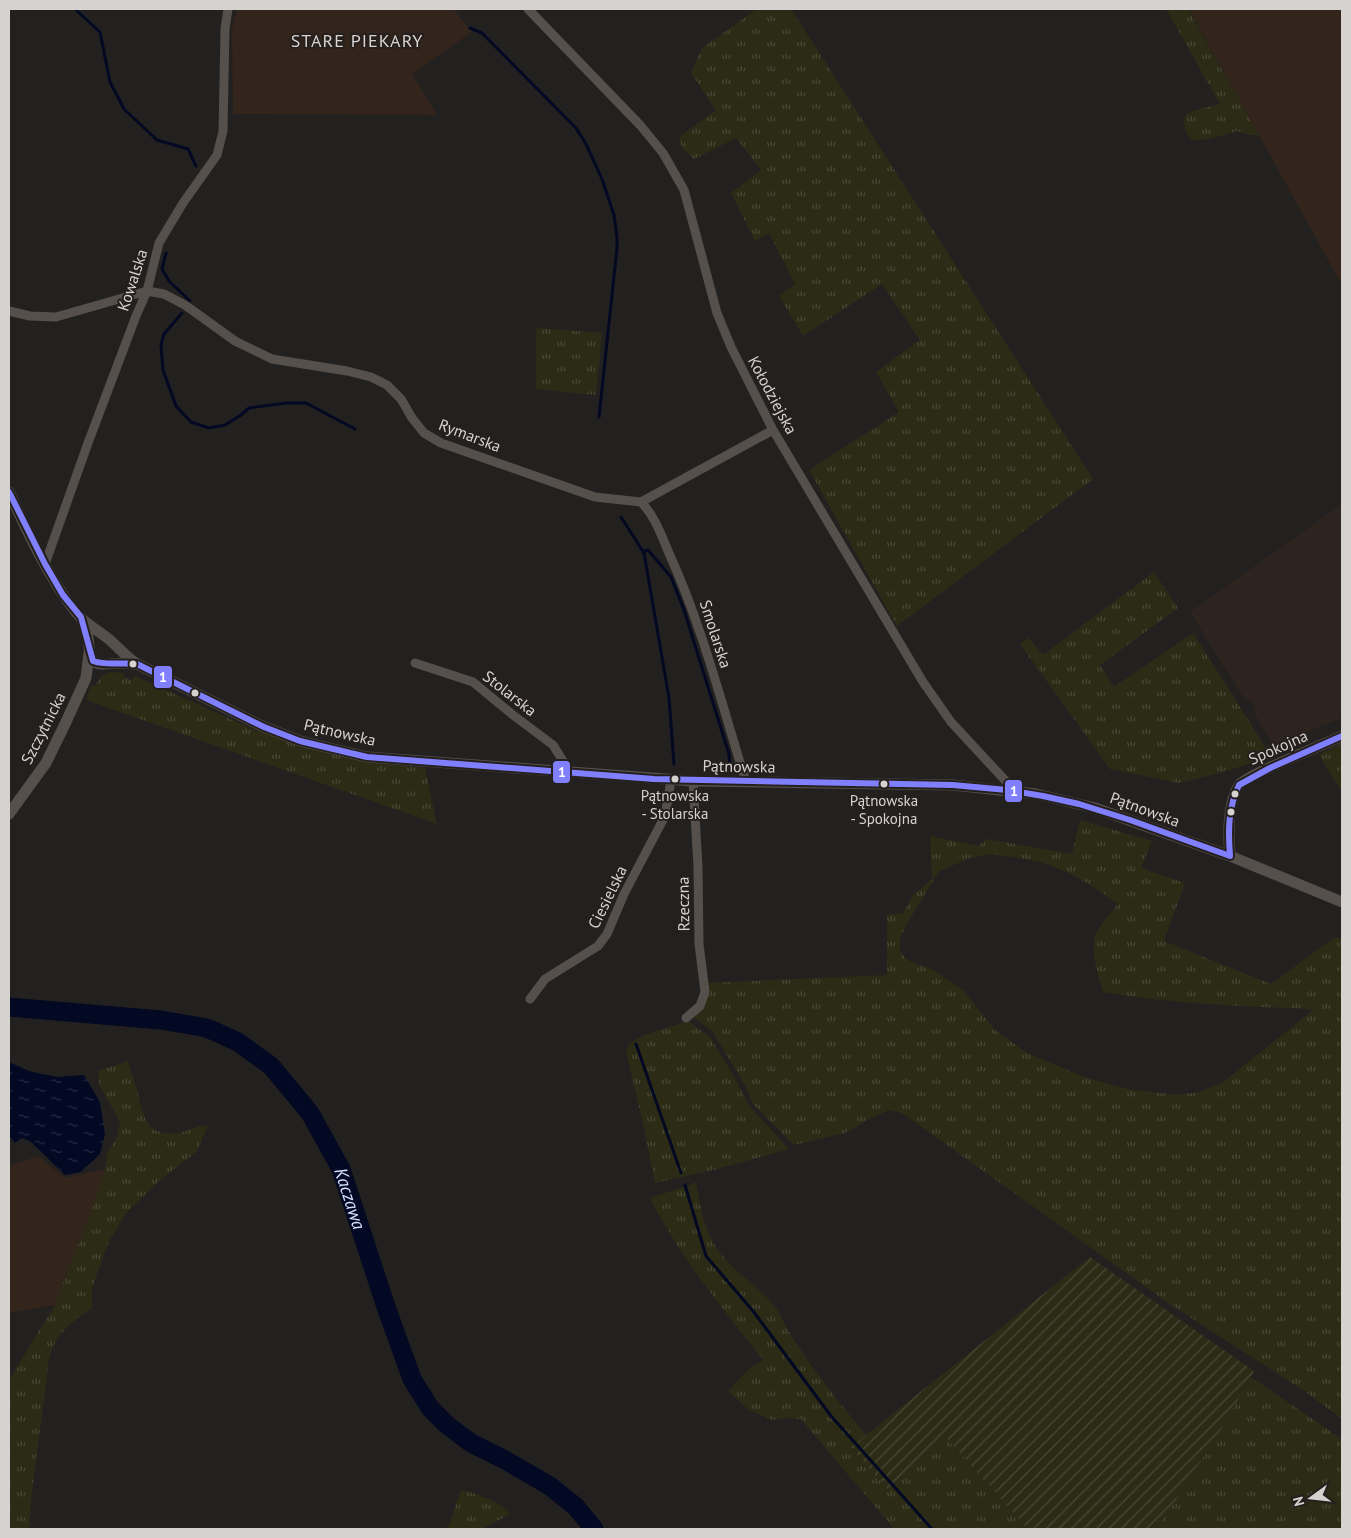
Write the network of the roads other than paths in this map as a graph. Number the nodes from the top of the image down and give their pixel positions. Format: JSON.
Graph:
{"nodes":[{"id":1,"x":228,"y":9,"type":"edge"},
{"id":2,"x":528,"y":9,"type":"edge"},
{"id":3,"x":147,"y":291,"type":"junction"},
{"id":4,"x":9,"y":311,"type":"edge"},
{"id":5,"x":773,"y":430,"type":"junction"},
{"id":6,"x":9,"y":492,"type":"edge"},
{"id":7,"x":641,"y":502,"type":"junction"},
{"id":8,"x":45,"y":564,"type":"junction"},
{"id":9,"x":81,"y":617,"type":"junction"},
{"id":10,"x":106,"y":638,"type":"junction"},
{"id":11,"x":115,"y":647,"type":"junction"},
{"id":12,"x":89,"y":651,"type":"junction"},
{"id":13,"x":414,"y":663,"type":"dead end"},
{"id":14,"x":106,"y":664,"type":"junction"},
{"id":15,"x":137,"y":664,"type":"junction"},
{"id":16,"x":86,"y":678,"type":"junction"},
{"id":17,"x":1342,"y":736,"type":"edge"},
{"id":18,"x":570,"y":772,"type":"junction"},
{"id":19,"x":672,"y":780,"type":"junction"},
{"id":20,"x":693,"y":781,"type":"junction"},
{"id":21,"x":746,"y":782,"type":"junction"},
{"id":22,"x":1015,"y":791,"type":"junction"},
{"id":23,"x":9,"y":814,"type":"edge"},
{"id":24,"x":1230,"y":856,"type":"junction"},
{"id":25,"x":1342,"y":902,"type":"edge"},
{"id":26,"x":530,"y":999,"type":"dead end"},
{"id":27,"x":686,"y":1018,"type":"dead end"}],
"edges":[{"from":1,"to":3,"type":"street","name":"Kowalska"},
{"from":2,"to":5,"type":"street","name":"Kołodziejska"},
{"from":3,"to":4,"type":"street"},
{"from":3,"to":7,"type":"street","name":"Rymarska"},
{"from":3,"to":8,"type":"street","name":"Kowalska"},
{"from":5,"to":7,"type":"street"},
{"from":5,"to":22,"type":"street","name":"Kołodziejska"},
{"from":6,"to":8,"type":"street"},
{"from":7,"to":21,"type":"street","name":"Smolarska"},
{"from":8,"to":9,"type":"street"},
{"from":9,"to":10,"type":"street"},
{"from":9,"to":12,"type":"street"},
{"from":10,"to":11,"type":"street"},
{"from":10,"to":12,"type":"street"},
{"from":11,"to":14,"type":"street"},
{"from":11,"to":15,"type":"street","name":"Pątnowska"},
{"from":12,"to":14,"type":"street"},
{"from":12,"to":16,"type":"street","name":"Szczytnicka"},
{"from":13,"to":18,"type":"street","name":"Stolarska"},
{"from":14,"to":15,"type":"street","name":"Pątnowska"},
{"from":14,"to":16,"type":"street","name":"Szczytnicka"},
{"from":15,"to":18,"type":"street","name":"Pątnowska"},
{"from":16,"to":23,"type":"street","name":"Szczytnicka"},
{"from":17,"to":24,"type":"street","name":"Spokojna"},
{"from":18,"to":19,"type":"street","name":"Pątnowska"},
{"from":19,"to":20,"type":"street","name":"Pątnowska"},
{"from":19,"to":26,"type":"street","name":"Ciesielska"},
{"from":20,"to":21,"type":"street","name":"Pątnowska"},
{"from":20,"to":27,"type":"street","name":"Rzeczna"},
{"from":21,"to":22,"type":"street","name":"Pątnowska"},
{"from":22,"to":24,"type":"street","name":"Pątnowska"},
{"from":24,"to":25,"type":"street","name":"Pątnowska"}]}
